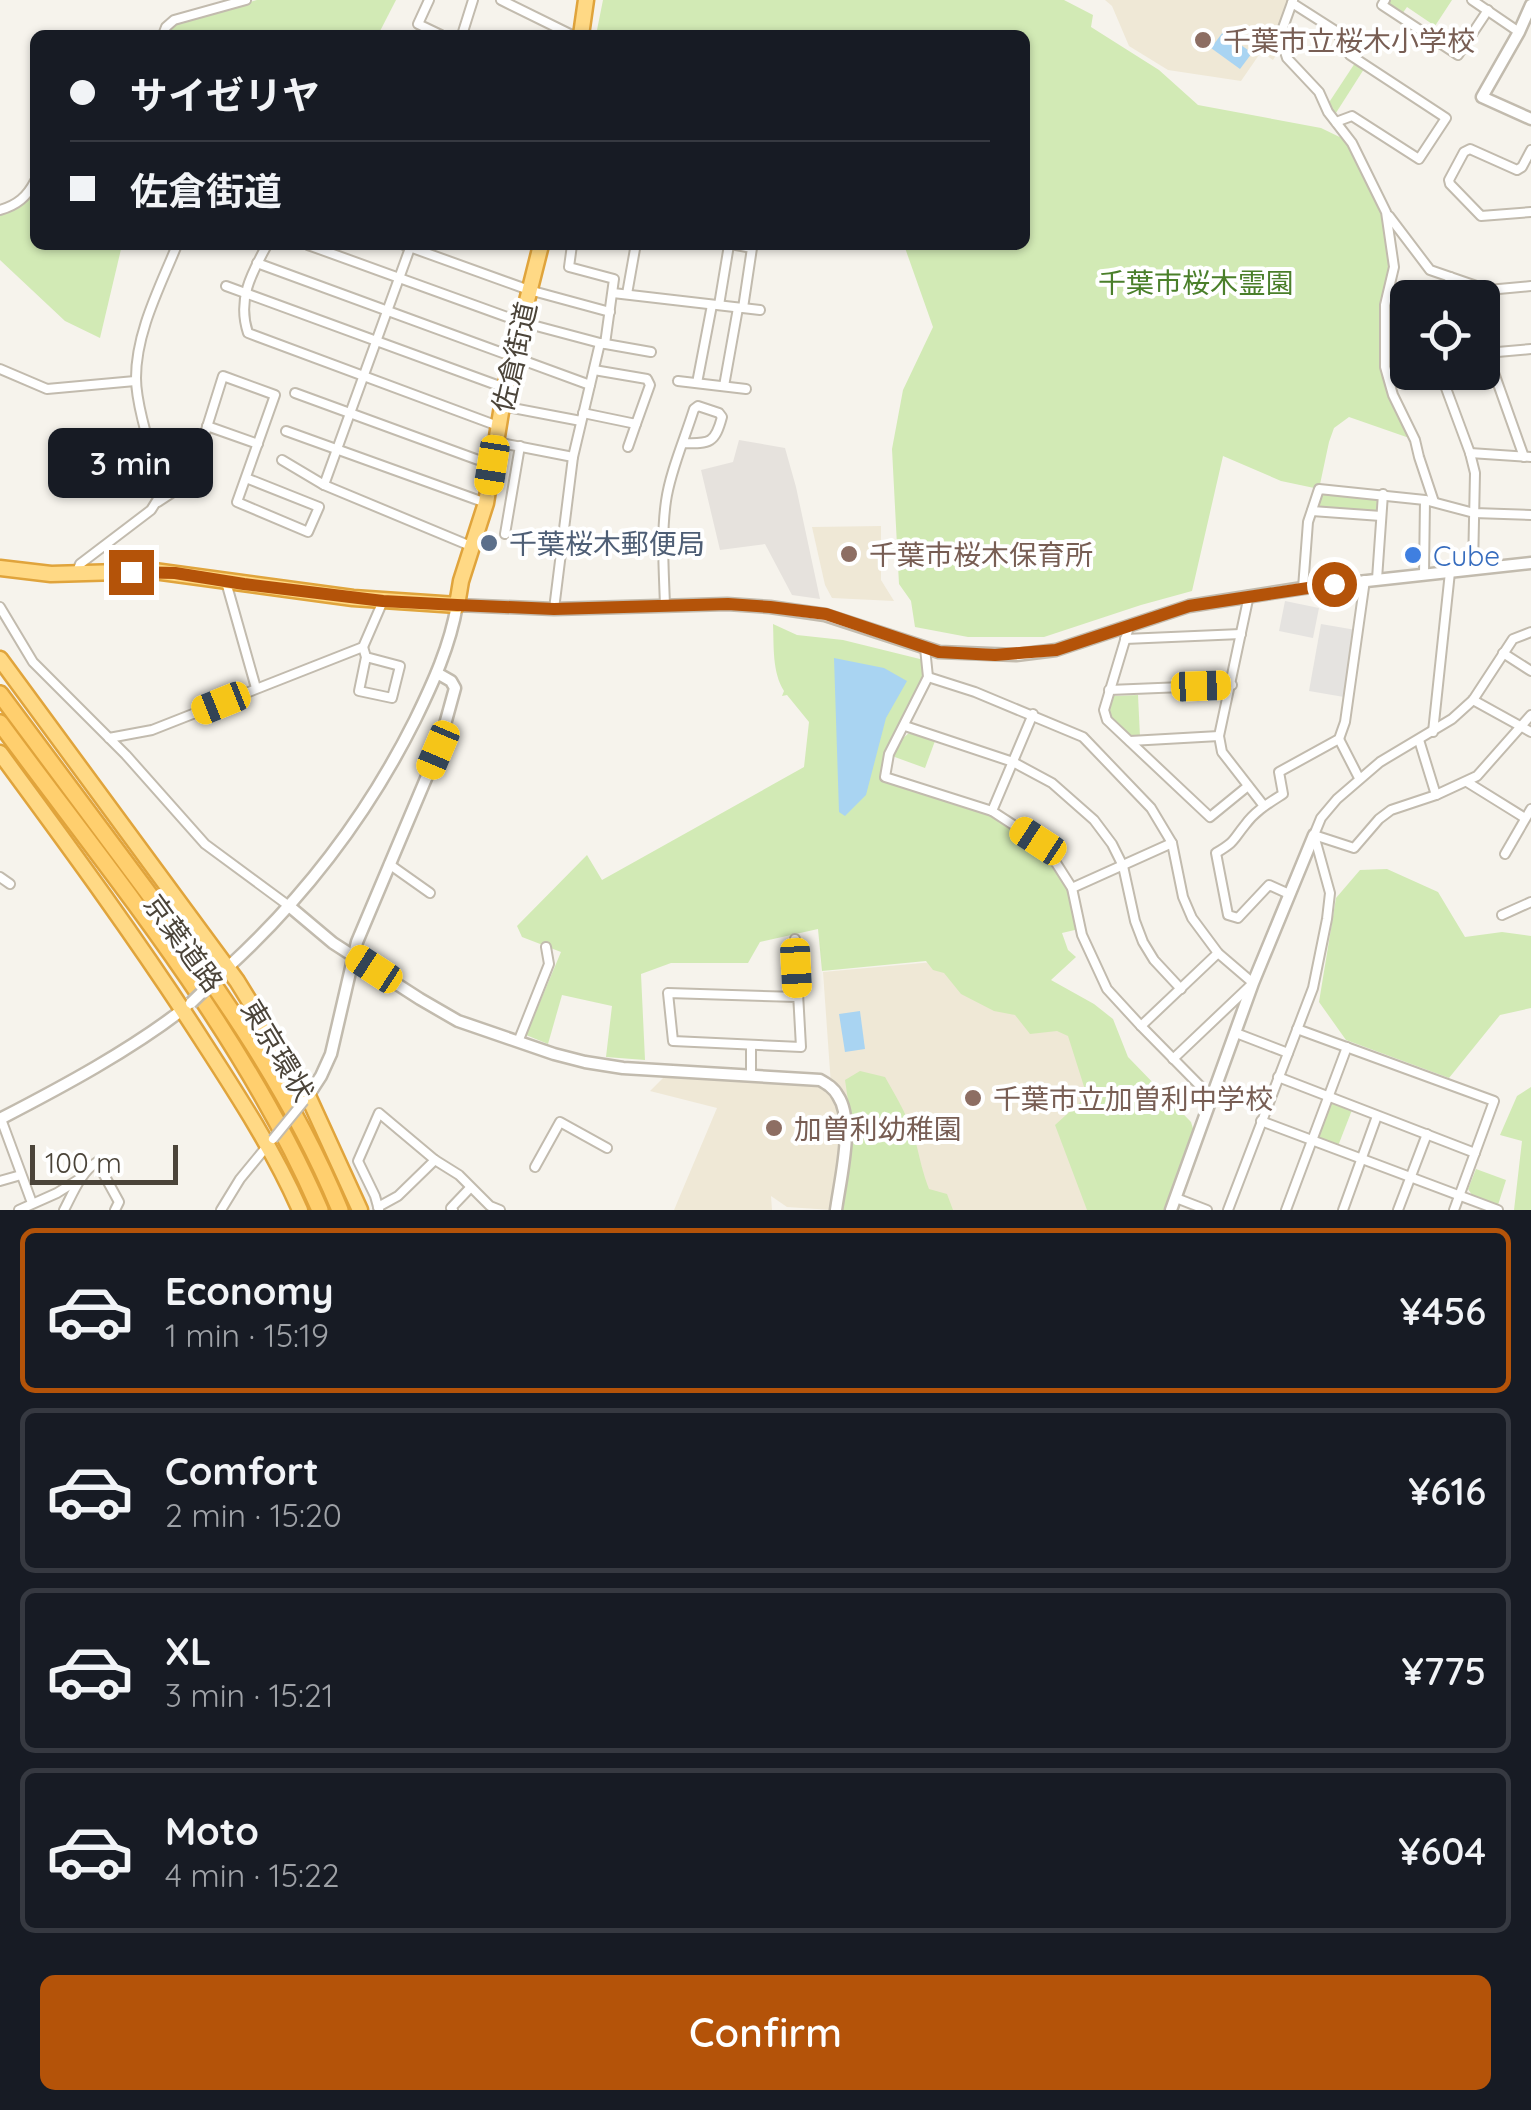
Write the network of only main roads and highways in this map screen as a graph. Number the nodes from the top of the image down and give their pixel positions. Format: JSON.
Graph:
{"nodes":[{"id":1,"x":586,"y":0,"type":"edge"},
{"id":2,"x":582,"y":30,"type":"edge"},
{"id":3,"x":539,"y":250,"type":"edge"},
{"id":4,"x":0,"y":568,"type":"edge"},
{"id":5,"x":0,"y":659,"type":"edge"},
{"id":6,"x":0,"y":694,"type":"edge"},
{"id":7,"x":0,"y":723,"type":"edge"},
{"id":8,"x":0,"y":753,"type":"edge"},
{"id":9,"x":300,"y":1210,"type":"edge"},
{"id":10,"x":320,"y":1210,"type":"edge"},
{"id":11,"x":340,"y":1210,"type":"edge"},
{"id":12,"x":360,"y":1210,"type":"edge"}],
"edges":[{"from":1,"to":2,"type":"highway"},
{"from":3,"to":4,"type":"highway","name":"佐倉街道"},
{"from":5,"to":12,"type":"highway","name":"東京環状"},
{"from":6,"to":11,"type":"highway","name":"京葉道路"},
{"from":7,"to":10,"type":"highway","name":"京葉道路"},
{"from":8,"to":9,"type":"highway","name":"東京環状"}]}
